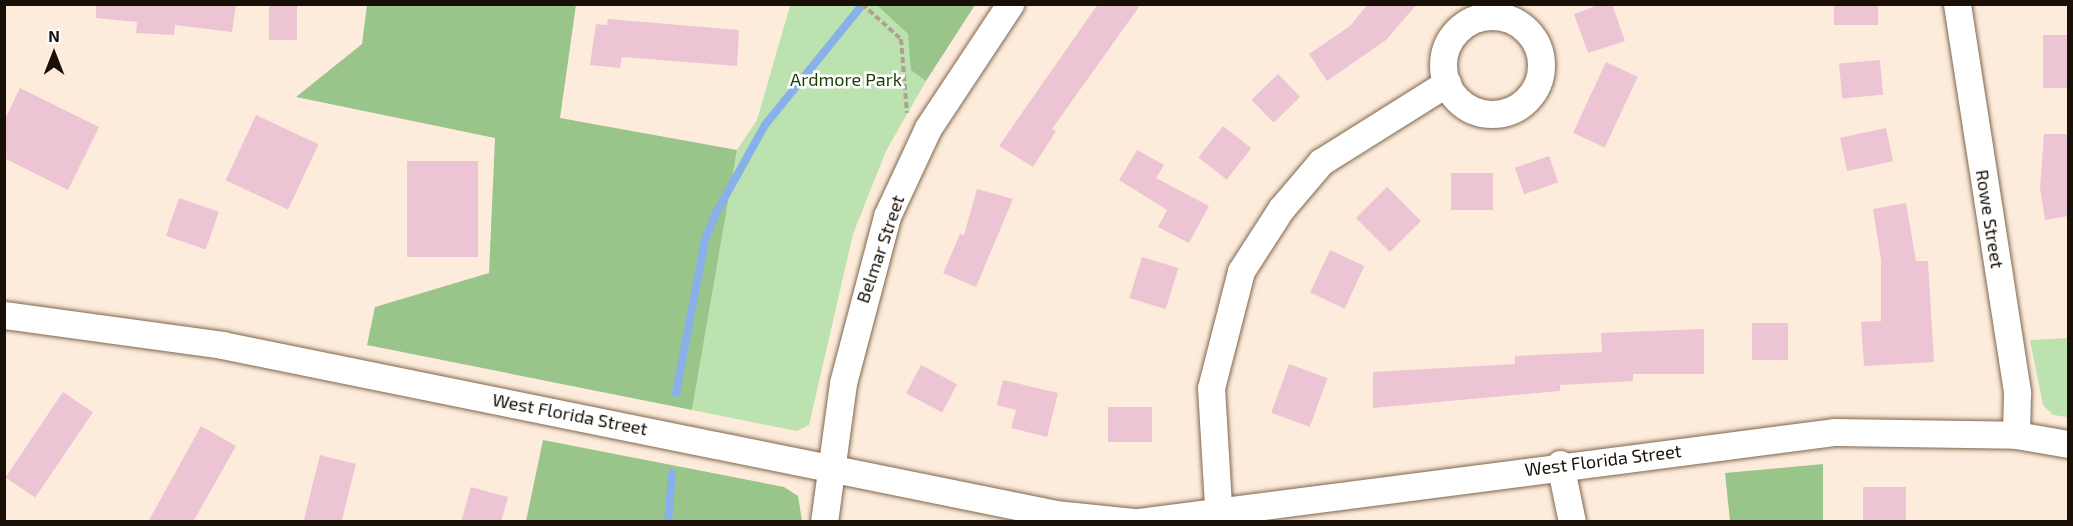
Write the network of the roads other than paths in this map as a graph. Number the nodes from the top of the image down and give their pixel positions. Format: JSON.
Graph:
{"nodes":[{"id":1,"x":1010,"y":4,"type":"edge"},
{"id":2,"x":1957,"y":4,"type":"edge"},
{"id":3,"x":1447,"y":83,"type":"dead end"},
{"id":4,"x":4,"y":315,"type":"edge"},
{"id":5,"x":2016,"y":435,"type":"junction"},
{"id":6,"x":2068,"y":444,"type":"edge"},
{"id":7,"x":1560,"y":464,"type":"junction"},
{"id":8,"x":829,"y":465,"type":"junction"},
{"id":9,"x":1219,"y":516,"type":"edge"},
{"id":10,"x":824,"y":522,"type":"edge"},
{"id":11,"x":1137,"y":522,"type":"edge"},
{"id":12,"x":1572,"y":522,"type":"edge"}],
"edges":[{"from":1,"to":8,"type":"street","name":"Belmar Street"},
{"from":2,"to":5,"type":"street","name":"Rowe Street"},
{"from":3,"to":9,"type":"street"},
{"from":4,"to":8,"type":"street","name":"West Florida Street"},
{"from":5,"to":6,"type":"street","name":"West Florida Street"},
{"from":5,"to":7,"type":"street","name":"West Florida Street"},
{"from":7,"to":9,"type":"street","name":"West Florida Street"},
{"from":7,"to":12,"type":"street"},
{"from":8,"to":10,"type":"street","name":"Belmar Street"},
{"from":8,"to":11,"type":"street","name":"West Florida Street"},
{"from":9,"to":11,"type":"street","name":"West Florida Street"}]}
